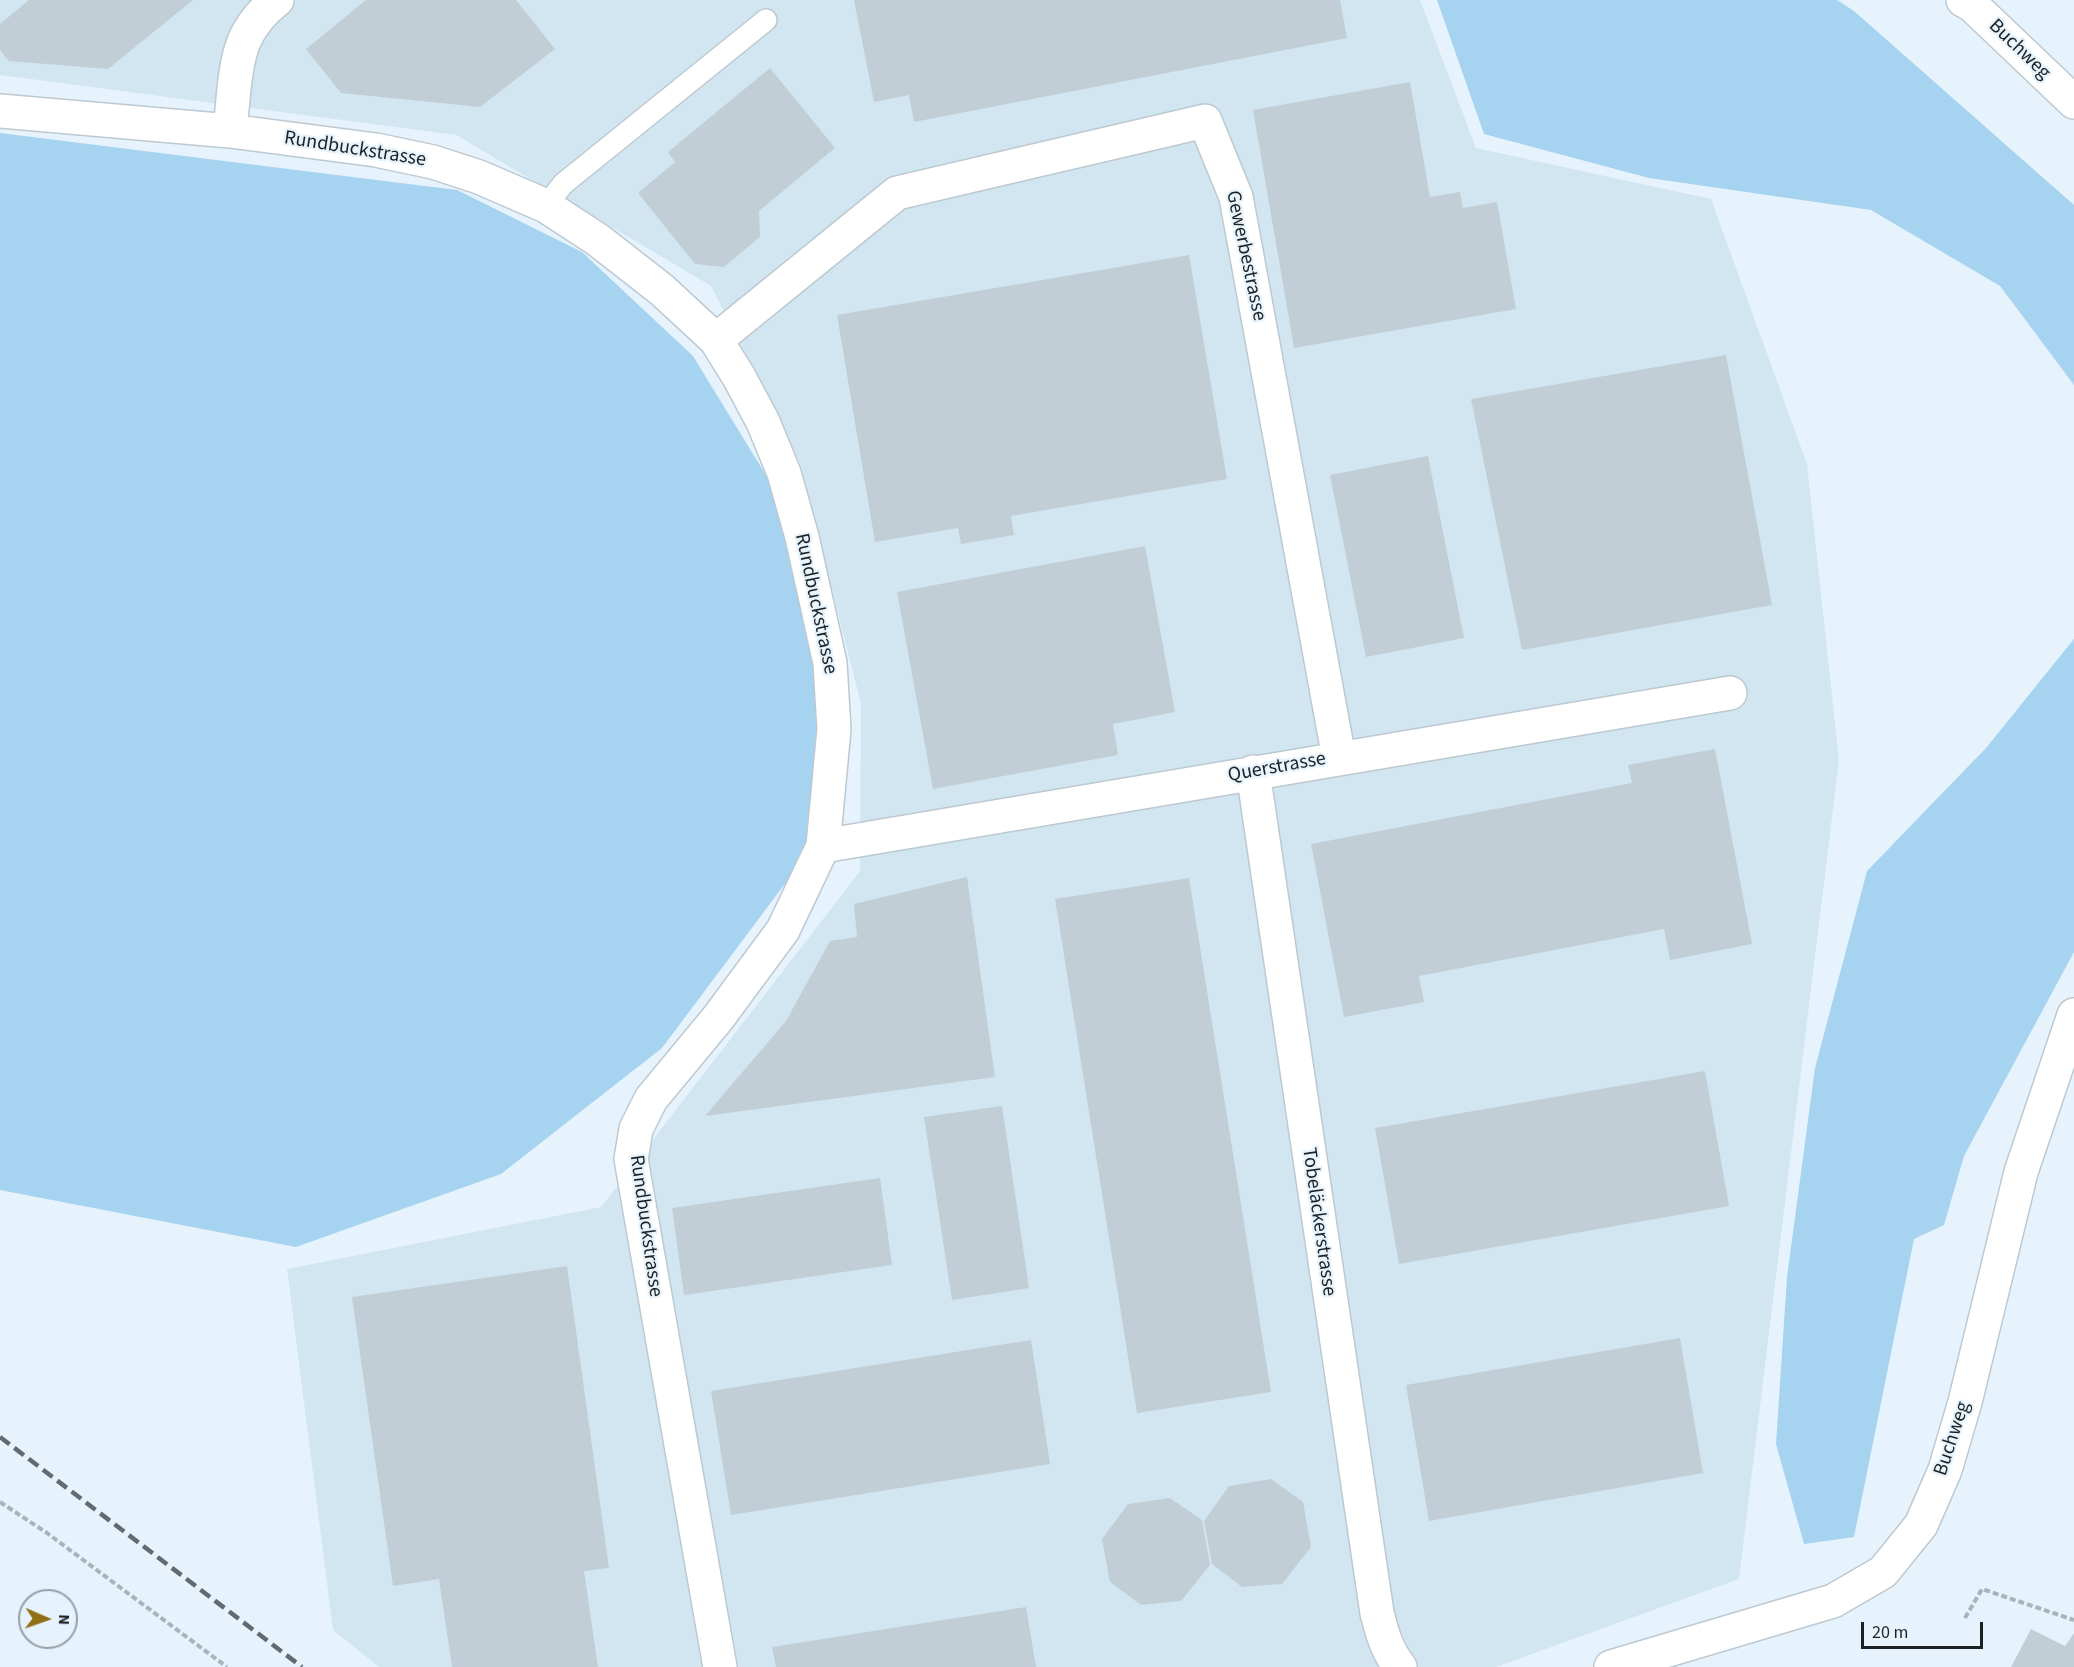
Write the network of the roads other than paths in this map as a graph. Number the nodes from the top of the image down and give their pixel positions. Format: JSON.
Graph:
{"nodes":[{"id":1,"x":277,"y":0,"type":"edge"},
{"id":2,"x":1963,"y":0,"type":"edge"},
{"id":3,"x":766,"y":20,"type":"dead end"},
{"id":4,"x":2074,"y":102,"type":"edge"},
{"id":5,"x":0,"y":111,"type":"edge"},
{"id":6,"x":230,"y":131,"type":"junction"},
{"id":7,"x":546,"y":206,"type":"junction"},
{"id":8,"x":716,"y":340,"type":"junction"},
{"id":9,"x":1730,"y":693,"type":"dead end"},
{"id":10,"x":1339,"y":758,"type":"junction"},
{"id":11,"x":1253,"y":772,"type":"junction"},
{"id":12,"x":823,"y":846,"type":"junction"},
{"id":13,"x":2074,"y":1015,"type":"edge"},
{"id":14,"x":720,"y":1667,"type":"edge"},
{"id":15,"x":1400,"y":1667,"type":"edge"},
{"id":16,"x":1611,"y":1667,"type":"edge"}],
"edges":[{"from":1,"to":6,"type":"street"},
{"from":2,"to":4,"type":"street","name":"Buchweg"},
{"from":3,"to":7,"type":"lane"},
{"from":5,"to":6,"type":"street","name":"Rundbuckstrasse"},
{"from":6,"to":7,"type":"street","name":"Rundbuckstrasse"},
{"from":7,"to":8,"type":"street","name":"Rundbuckstrasse"},
{"from":8,"to":10,"type":"street","name":"Gewerbestrasse"},
{"from":8,"to":12,"type":"street","name":"Rundbuckstrasse"},
{"from":9,"to":10,"type":"street","name":"Querstrasse"},
{"from":10,"to":11,"type":"street","name":"Querstrasse"},
{"from":11,"to":12,"type":"street","name":"Querstrasse"},
{"from":11,"to":15,"type":"street","name":"Tobeläckerstrasse"},
{"from":12,"to":14,"type":"street","name":"Rundbuckstrasse"},
{"from":13,"to":16,"type":"street","name":"Buchweg"}]}
